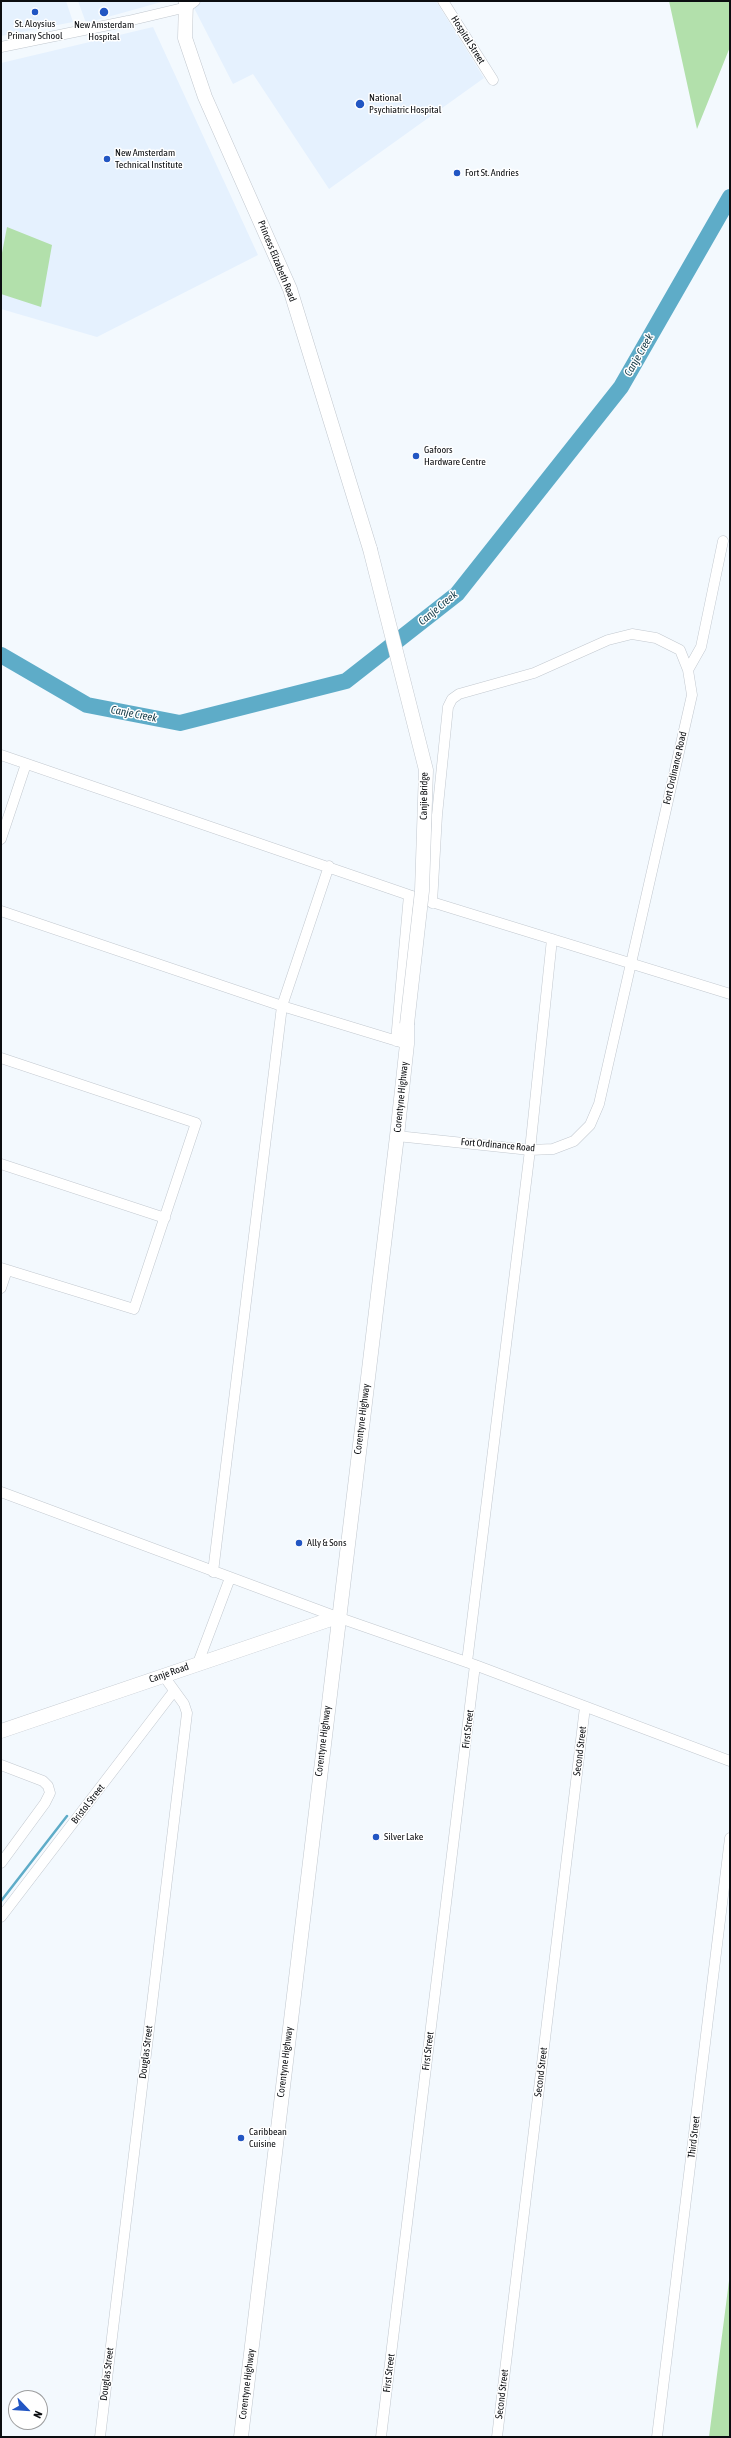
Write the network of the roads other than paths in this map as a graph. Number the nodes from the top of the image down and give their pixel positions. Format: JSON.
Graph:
{"nodes":[{"id":1,"x":442,"y":1,"type":"edge"},
{"id":2,"x":190,"y":3,"type":"edge"},
{"id":3,"x":1,"y":46,"type":"edge"},
{"id":4,"x":492,"y":80,"type":"dead end"},
{"id":5,"x":723,"y":541,"type":"dead end"},
{"id":6,"x":370,"y":549,"type":"joint"},
{"id":7,"x":688,"y":670,"type":"junction"},
{"id":8,"x":1,"y":756,"type":"edge"},
{"id":9,"x":26,"y":764,"type":"junction"},
{"id":10,"x":1,"y":840,"type":"edge"},
{"id":11,"x":329,"y":866,"type":"junction"},
{"id":12,"x":409,"y":896,"type":"junction"},
{"id":13,"x":432,"y":903,"type":"junction"},
{"id":14,"x":1,"y":911,"type":"edge"},
{"id":15,"x":552,"y":939,"type":"junction"},
{"id":16,"x":631,"y":962,"type":"junction"},
{"id":17,"x":730,"y":994,"type":"edge"},
{"id":18,"x":282,"y":1006,"type":"junction"},
{"id":19,"x":401,"y":1043,"type":"junction"},
{"id":20,"x":1,"y":1058,"type":"edge"},
{"id":21,"x":397,"y":1136,"type":"junction"},
{"id":22,"x":530,"y":1150,"type":"junction"},
{"id":23,"x":1,"y":1164,"type":"edge"},
{"id":24,"x":164,"y":1218,"type":"junction"},
{"id":25,"x":4,"y":1269,"type":"edge"},
{"id":26,"x":1,"y":1288,"type":"edge"},
{"id":27,"x":1,"y":1492,"type":"edge"},
{"id":28,"x":213,"y":1572,"type":"junction"},
{"id":29,"x":230,"y":1578,"type":"junction"},
{"id":30,"x":337,"y":1617,"type":"junction"},
{"id":31,"x":198,"y":1663,"type":"junction"},
{"id":32,"x":472,"y":1663,"type":"junction"},
{"id":33,"x":163,"y":1675,"type":"junction"},
{"id":34,"x":174,"y":1691,"type":"junction"},
{"id":35,"x":585,"y":1707,"type":"junction"},
{"id":36,"x":1,"y":1732,"type":"edge"},
{"id":37,"x":730,"y":1760,"type":"edge"},
{"id":38,"x":1,"y":1765,"type":"edge"},
{"id":39,"x":730,"y":1838,"type":"edge"},
{"id":40,"x":1,"y":1864,"type":"edge"},
{"id":41,"x":1,"y":1917,"type":"edge"},
{"id":42,"x":100,"y":2437,"type":"edge"},
{"id":43,"x":241,"y":2437,"type":"edge"},
{"id":44,"x":381,"y":2437,"type":"edge"},
{"id":45,"x":497,"y":2437,"type":"edge"},
{"id":46,"x":658,"y":2437,"type":"edge"}],
"edges":[{"from":1,"to":4,"type":"street","name":"Hospital Street"},
{"from":2,"to":3,"type":"street"},
{"from":2,"to":6,"type":"main road","name":"Princess Elizabeth Road"},
{"from":5,"to":7,"type":"street"},
{"from":6,"to":19,"type":"main road","name":"Canjie Bridge","bridge":true},
{"from":7,"to":13,"type":"street","name":"Fort Ordinance Road"},
{"from":7,"to":16,"type":"street","name":"Fort Ordinance Road"},
{"from":8,"to":9,"type":"street"},
{"from":9,"to":10,"type":"street"},
{"from":9,"to":11,"type":"street"},
{"from":11,"to":12,"type":"street"},
{"from":11,"to":18,"type":"street"},
{"from":12,"to":13,"type":"street"},
{"from":12,"to":19,"type":"street"},
{"from":13,"to":15,"type":"street"},
{"from":14,"to":18,"type":"street"},
{"from":15,"to":16,"type":"street"},
{"from":15,"to":22,"type":"street","name":"First Street"},
{"from":16,"to":17,"type":"street"},
{"from":16,"to":22,"type":"street","name":"Fort Ordinance Road"},
{"from":18,"to":19,"type":"street"},
{"from":18,"to":28,"type":"street"},
{"from":19,"to":21,"type":"main road","name":"Corentyne Highway"},
{"from":20,"to":24,"type":"street"},
{"from":21,"to":22,"type":"street","name":"Fort Ordinance Road"},
{"from":21,"to":30,"type":"main road","name":"Corentyne Highway"},
{"from":22,"to":32,"type":"street","name":"First Street"},
{"from":23,"to":24,"type":"street"},
{"from":24,"to":25,"type":"street"},
{"from":25,"to":26,"type":"street"},
{"from":27,"to":28,"type":"street"},
{"from":28,"to":29,"type":"street"},
{"from":29,"to":30,"type":"street"},
{"from":29,"to":31,"type":"street"},
{"from":30,"to":31,"type":"main road","name":"Canje Road"},
{"from":30,"to":32,"type":"street"},
{"from":30,"to":43,"type":"main road","name":"Corentyne Highway"},
{"from":31,"to":33,"type":"main road","name":"Canje Road"},
{"from":32,"to":35,"type":"street"},
{"from":32,"to":44,"type":"street","name":"First Street"},
{"from":33,"to":34,"type":"street","name":"Douglas Street"},
{"from":33,"to":36,"type":"main road","name":"Canje Road"},
{"from":34,"to":41,"type":"street","name":"Bristol Street"},
{"from":34,"to":42,"type":"street","name":"Douglas Street"},
{"from":35,"to":37,"type":"street"},
{"from":35,"to":45,"type":"street","name":"Second Street"},
{"from":38,"to":40,"type":"street"},
{"from":39,"to":46,"type":"street","name":"Third Street"}]}
